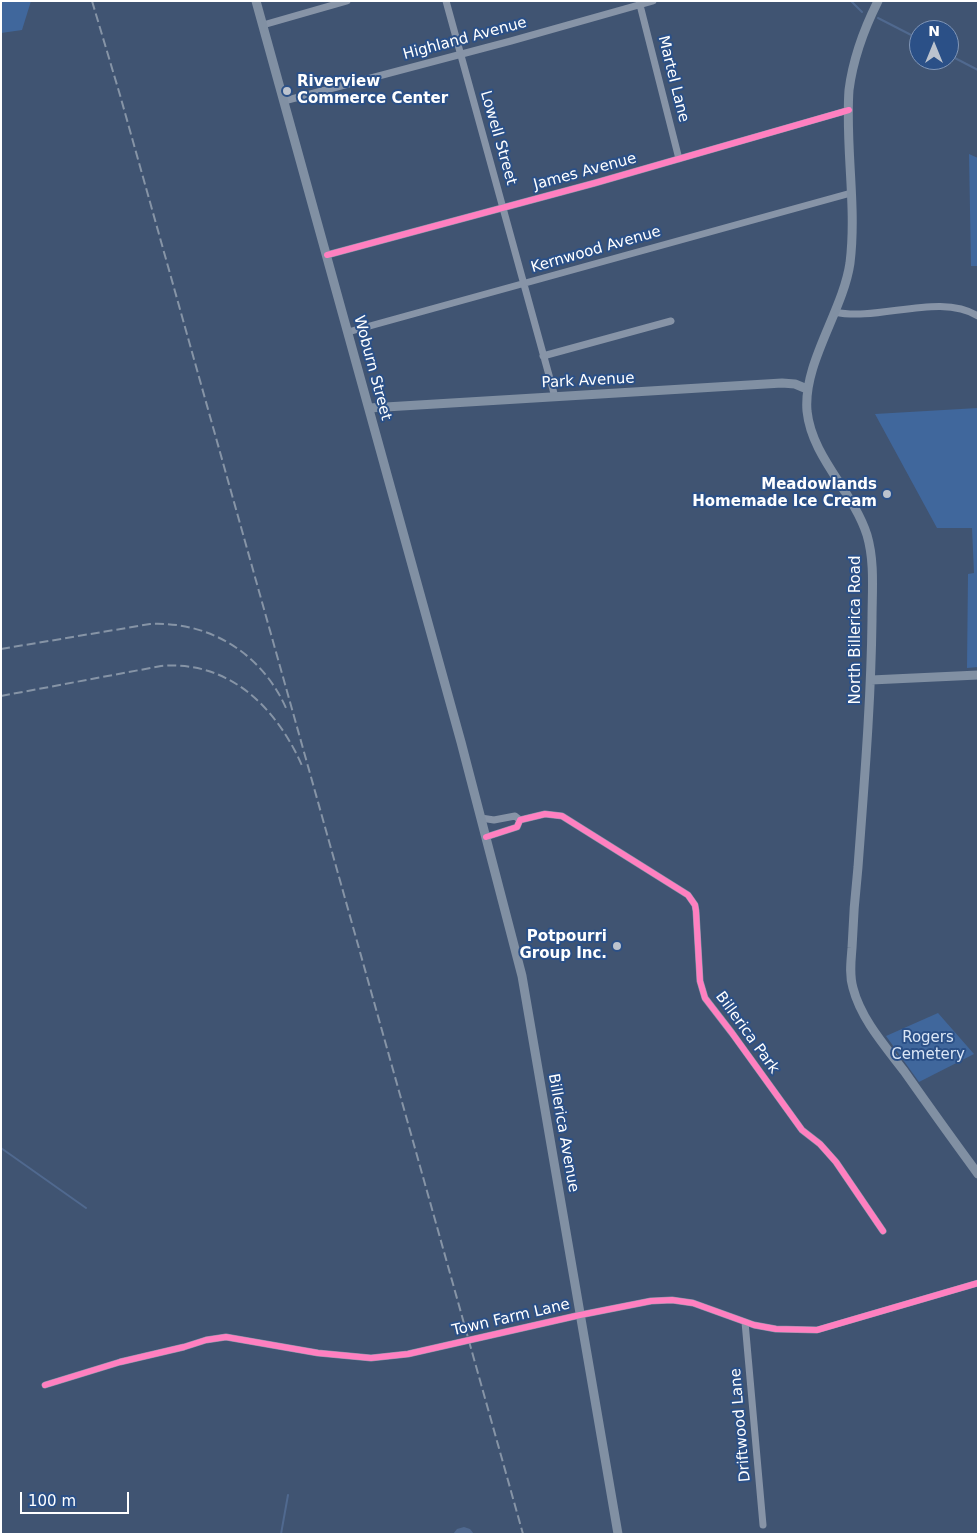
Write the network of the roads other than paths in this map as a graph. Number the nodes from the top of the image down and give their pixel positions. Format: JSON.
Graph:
{"nodes":[{"id":1,"x":256,"y":1,"type":"edge"},
{"id":2,"x":348,"y":1,"type":"edge"},
{"id":3,"x":446,"y":1,"type":"edge"},
{"id":4,"x":653,"y":1,"type":"edge"},
{"id":5,"x":878,"y":1,"type":"edge"},
{"id":6,"x":640,"y":5,"type":"junction"},
{"id":7,"x":263,"y":25,"type":"junction"},
{"id":8,"x":460,"y":54,"type":"junction"},
{"id":9,"x":284,"y":100,"type":"junction"},
{"id":10,"x":849,"y":110,"type":"junction"},
{"id":11,"x":679,"y":159,"type":"junction"},
{"id":12,"x":851,"y":193,"type":"junction"},
{"id":13,"x":503,"y":207,"type":"junction"},
{"id":14,"x":327,"y":255,"type":"junction"},
{"id":15,"x":524,"y":284,"type":"junction"},
{"id":16,"x":835,"y":312,"type":"junction"},
{"id":17,"x":978,"y":316,"type":"edge"},
{"id":18,"x":671,"y":321,"type":"dead end"},
{"id":19,"x":348,"y":332,"type":"junction"},
{"id":20,"x":543,"y":356,"type":"junction"},
{"id":21,"x":807,"y":390,"type":"junction"},
{"id":22,"x":555,"y":397,"type":"junction"},
{"id":23,"x":369,"y":408,"type":"junction"},
{"id":24,"x":978,"y":675,"type":"edge"},
{"id":25,"x":871,"y":680,"type":"junction"},
{"id":26,"x":461,"y":742,"type":"joint"},
{"id":27,"x":481,"y":818,"type":"junction"},
{"id":28,"x":520,"y":820,"type":"junction"},
{"id":29,"x":486,"y":837,"type":"junction"},
{"id":30,"x":978,"y":1174,"type":"edge"},
{"id":31,"x":883,"y":1231,"type":"dead end"},
{"id":32,"x":978,"y":1283,"type":"edge"},
{"id":33,"x":580,"y":1315,"type":"junction"},
{"id":34,"x":745,"y":1322,"type":"junction"},
{"id":35,"x":46,"y":1385,"type":"dead end"},
{"id":36,"x":763,"y":1525,"type":"dead end"},
{"id":37,"x":618,"y":1534,"type":"edge"}],
"edges":[{"from":1,"to":7,"type":"main road","name":"Woburn Street"},
{"from":2,"to":7,"type":"street"},
{"from":3,"to":8,"type":"street","name":"Lowell Street"},
{"from":4,"to":6,"type":"street","name":"Highland Avenue"},
{"from":5,"to":10,"type":"main road","name":"North Billerica Road"},
{"from":6,"to":8,"type":"street","name":"Highland Avenue"},
{"from":6,"to":11,"type":"street","name":"Martel Lane"},
{"from":7,"to":9,"type":"main road","name":"Woburn Street"},
{"from":8,"to":9,"type":"street","name":"Highland Avenue"},
{"from":8,"to":13,"type":"street","name":"Lowell Street"},
{"from":9,"to":14,"type":"main road","name":"Woburn Street"},
{"from":10,"to":11,"type":"street","name":"James Avenue"},
{"from":10,"to":12,"type":"main road","name":"North Billerica Road"},
{"from":11,"to":13,"type":"street","name":"James Avenue"},
{"from":12,"to":15,"type":"street","name":"Kernwood Avenue"},
{"from":12,"to":16,"type":"main road","name":"North Billerica Road"},
{"from":13,"to":14,"type":"street","name":"James Avenue"},
{"from":13,"to":15,"type":"street","name":"Lowell Street"},
{"from":14,"to":19,"type":"main road","name":"Woburn Street"},
{"from":15,"to":19,"type":"street","name":"Kernwood Avenue"},
{"from":15,"to":20,"type":"street","name":"Lowell Street"},
{"from":16,"to":17,"type":"street"},
{"from":16,"to":21,"type":"main road","name":"North Billerica Road"},
{"from":18,"to":20,"type":"street"},
{"from":19,"to":23,"type":"main road","name":"Woburn Street"},
{"from":20,"to":22,"type":"street","name":"Lowell Street"},
{"from":21,"to":22,"type":"main road","name":"Park Avenue"},
{"from":21,"to":25,"type":"main road","name":"North Billerica Road"},
{"from":22,"to":23,"type":"main road","name":"Park Avenue"},
{"from":23,"to":26,"type":"main road","name":"Woburn Street"},
{"from":24,"to":25,"type":"main road"},
{"from":25,"to":30,"type":"main road","name":"North Billerica Road"},
{"from":26,"to":27,"type":"main road","name":"Billerica Avenue"},
{"from":27,"to":28,"type":"street","name":"Billerica Park"},
{"from":27,"to":29,"type":"main road","name":"Billerica Avenue"},
{"from":28,"to":29,"type":"street","name":"Billerica Park"},
{"from":28,"to":31,"type":"street","name":"Billerica Park"},
{"from":29,"to":33,"type":"main road","name":"Billerica Avenue"},
{"from":32,"to":34,"type":"street","name":"Town Farm Lane"},
{"from":33,"to":34,"type":"street","name":"Town Farm Lane"},
{"from":33,"to":35,"type":"street","name":"Town Farm Lane"},
{"from":33,"to":37,"type":"main road","name":"Billerica Avenue"},
{"from":34,"to":36,"type":"street","name":"Driftwood Lane"}]}
